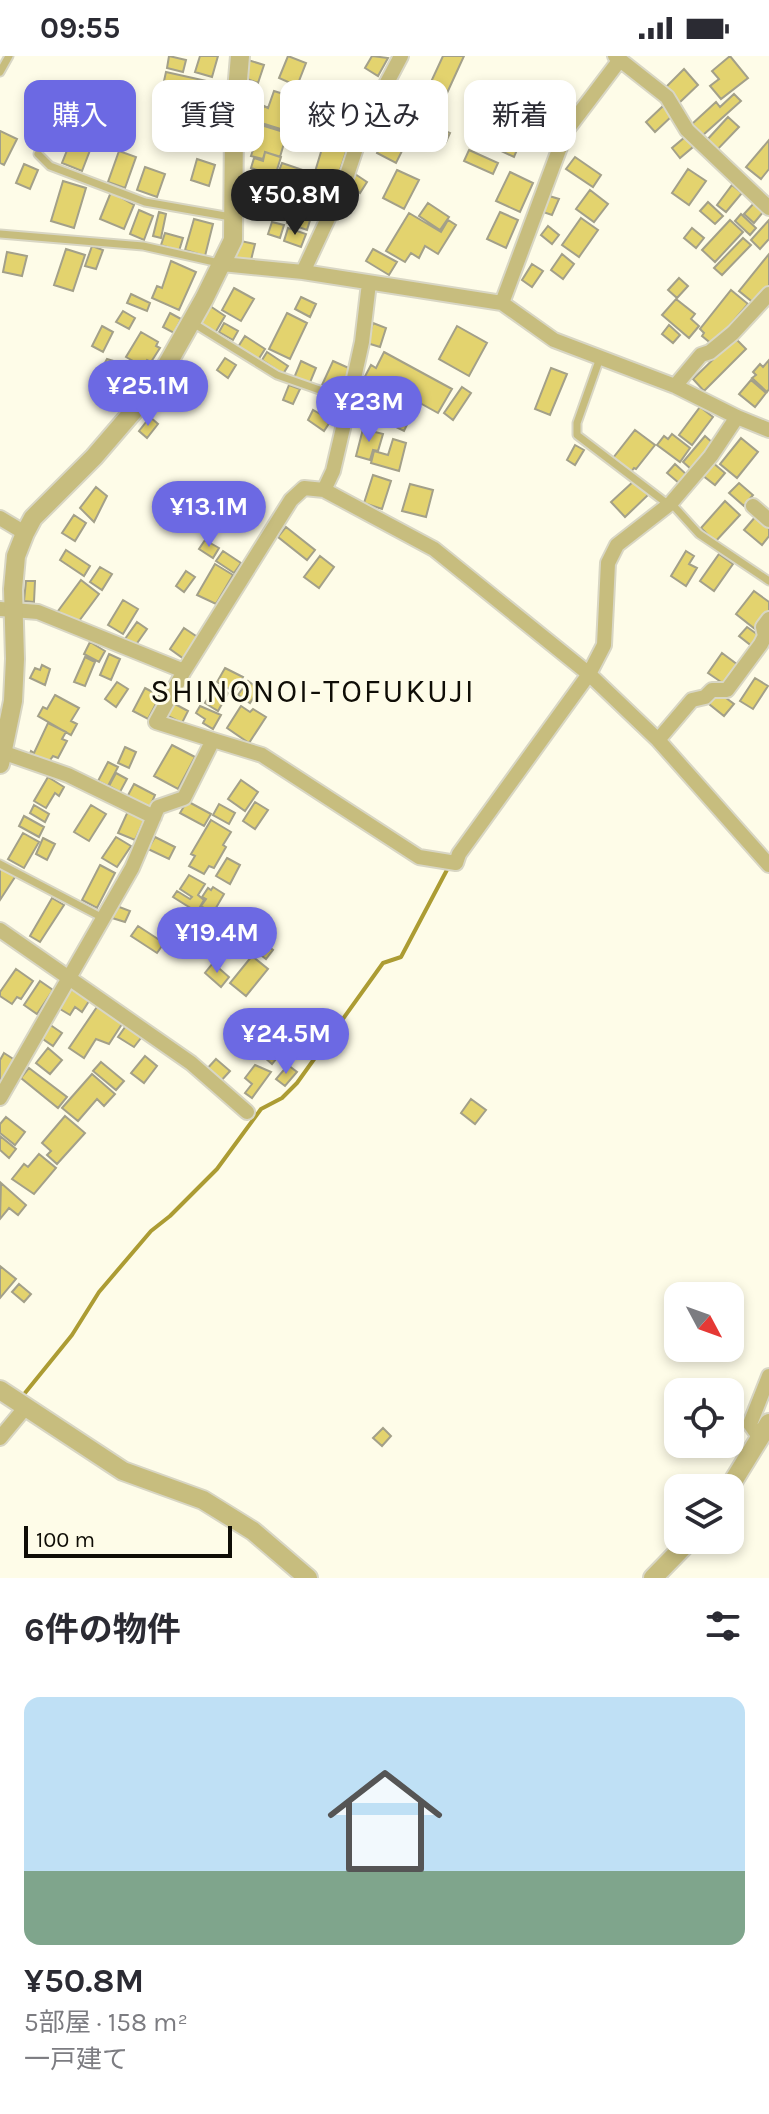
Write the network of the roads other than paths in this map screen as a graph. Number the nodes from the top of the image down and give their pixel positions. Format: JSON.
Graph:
{"nodes":[{"id":1,"x":9,"y":56,"type":"edge"},
{"id":2,"x":240,"y":56,"type":"edge"},
{"id":3,"x":401,"y":56,"type":"edge"},
{"id":4,"x":617,"y":58,"type":"edge"},
{"id":5,"x":0,"y":72,"type":"edge"},
{"id":6,"x":38,"y":154,"type":"dead end"},
{"id":7,"x":769,"y":208,"type":"edge"},
{"id":8,"x":233,"y":217,"type":"junction"},
{"id":9,"x":0,"y":234,"type":"edge"},
{"id":10,"x":222,"y":264,"type":"junction"},
{"id":11,"x":303,"y":272,"type":"junction"},
{"id":12,"x":369,"y":283,"type":"junction"},
{"id":13,"x":769,"y":294,"type":"edge"},
{"id":14,"x":502,"y":303,"type":"junction"},
{"id":15,"x":192,"y":322,"type":"junction"},
{"id":16,"x":600,"y":358,"type":"junction"},
{"id":17,"x":675,"y":386,"type":"junction"},
{"id":18,"x":348,"y":400,"type":"junction"},
{"id":19,"x":737,"y":417,"type":"junction"},
{"id":20,"x":769,"y":430,"type":"edge"},
{"id":21,"x":324,"y":490,"type":"junction"},
{"id":22,"x":671,"y":503,"type":"junction"},
{"id":23,"x":753,"y":506,"type":"dead end"},
{"id":24,"x":0,"y":518,"type":"edge"},
{"id":25,"x":769,"y":520,"type":"edge"},
{"id":26,"x":25,"y":533,"type":"junction"},
{"id":27,"x":769,"y":581,"type":"edge"},
{"id":28,"x":7,"y":609,"type":"edge"},
{"id":29,"x":769,"y":619,"type":"edge"},
{"id":30,"x":184,"y":671,"type":"junction"},
{"id":31,"x":589,"y":674,"type":"junction"},
{"id":32,"x":213,"y":740,"type":"junction"},
{"id":33,"x":658,"y":740,"type":"junction"},
{"id":34,"x":1,"y":758,"type":"edge"},
{"id":35,"x":154,"y":817,"type":"junction"},
{"id":36,"x":0,"y":864,"type":"edge"},
{"id":37,"x":769,"y":865,"type":"edge"},
{"id":38,"x":103,"y":918,"type":"junction"},
{"id":39,"x":0,"y":930,"type":"edge"},
{"id":40,"x":68,"y":979,"type":"junction"},
{"id":41,"x":0,"y":1098,"type":"edge"},
{"id":42,"x":247,"y":1112,"type":"dead end"},
{"id":43,"x":769,"y":1376,"type":"edge"},
{"id":44,"x":0,"y":1390,"type":"edge"},
{"id":45,"x":25,"y":1408,"type":"junction"},
{"id":46,"x":764,"y":1430,"type":"edge"},
{"id":47,"x":0,"y":1438,"type":"edge"},
{"id":48,"x":737,"y":1474,"type":"edge"},
{"id":49,"x":676,"y":1554,"type":"edge"},
{"id":50,"x":308,"y":1578,"type":"edge"},
{"id":51,"x":653,"y":1578,"type":"edge"}],
"edges":[{"from":1,"to":5,"type":"lane"},
{"from":2,"to":8,"type":"street"},
{"from":3,"to":11,"type":"street"},
{"from":4,"to":7,"type":"street"},
{"from":4,"to":14,"type":"street"},
{"from":6,"to":8,"type":"lane"},
{"from":8,"to":10,"type":"street"},
{"from":9,"to":10,"type":"lane"},
{"from":10,"to":11,"type":"street"},
{"from":10,"to":15,"type":"street"},
{"from":11,"to":12,"type":"street"},
{"from":12,"to":14,"type":"street"},
{"from":12,"to":18,"type":"street"},
{"from":13,"to":17,"type":"street"},
{"from":14,"to":16,"type":"street"},
{"from":15,"to":18,"type":"lane"},
{"from":15,"to":26,"type":"street"},
{"from":16,"to":17,"type":"street"},
{"from":16,"to":22,"type":"lane"},
{"from":17,"to":19,"type":"street"},
{"from":18,"to":21,"type":"street"},
{"from":19,"to":20,"type":"street"},
{"from":19,"to":22,"type":"street"},
{"from":21,"to":30,"type":"street"},
{"from":21,"to":31,"type":"street"},
{"from":22,"to":27,"type":"lane"},
{"from":22,"to":31,"type":"street"},
{"from":23,"to":25,"type":"street"},
{"from":24,"to":26,"type":"street"},
{"from":26,"to":28,"type":"street"},
{"from":28,"to":30,"type":"street"},
{"from":28,"to":34,"type":"street"},
{"from":29,"to":33,"type":"street"},
{"from":30,"to":32,"type":"street"},
{"from":31,"to":32,"type":"street"},
{"from":31,"to":33,"type":"street"},
{"from":32,"to":35,"type":"street"},
{"from":33,"to":37,"type":"street"},
{"from":34,"to":35,"type":"street"},
{"from":35,"to":38,"type":"street"},
{"from":36,"to":38,"type":"lane"},
{"from":38,"to":40,"type":"street"},
{"from":39,"to":40,"type":"street"},
{"from":40,"to":41,"type":"street"},
{"from":40,"to":42,"type":"street"},
{"from":43,"to":46,"type":"street"},
{"from":44,"to":45,"type":"street"},
{"from":45,"to":47,"type":"street"},
{"from":45,"to":50,"type":"street"},
{"from":46,"to":48,"type":"street"},
{"from":49,"to":51,"type":"street"}]}
